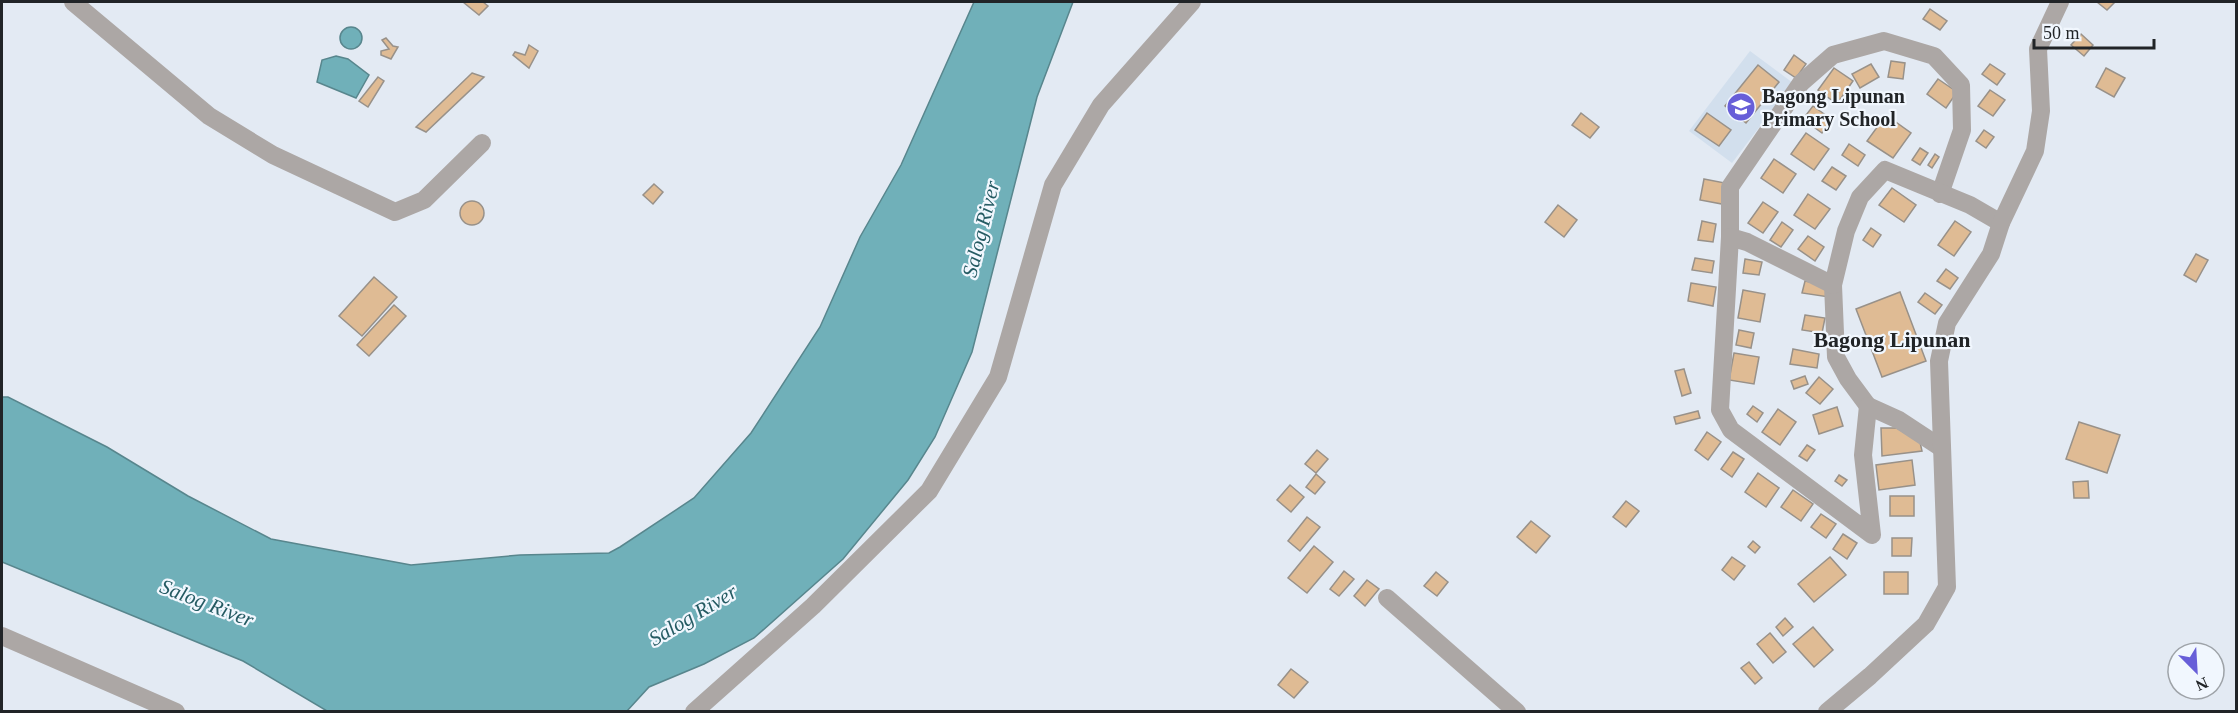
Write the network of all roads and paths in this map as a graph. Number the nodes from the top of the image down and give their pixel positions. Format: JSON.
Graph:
{"nodes":[{"id":1,"x":73,"y":2,"type":"edge"},
{"id":2,"x":1192,"y":2,"type":"edge"},
{"id":3,"x":2060,"y":2,"type":"edge"},
{"id":4,"x":482,"y":143,"type":"dead end"},
{"id":5,"x":1940,"y":194,"type":"junction"},
{"id":6,"x":2001,"y":223,"type":"junction"},
{"id":7,"x":1730,"y":237,"type":"junction"},
{"id":8,"x":1833,"y":285,"type":"junction"},
{"id":9,"x":1868,"y":406,"type":"junction"},
{"id":10,"x":1940,"y":447,"type":"junction"},
{"id":11,"x":1387,"y":598,"type":"dead end"},
{"id":12,"x":2,"y":636,"type":"edge"},
{"id":13,"x":176,"y":711,"type":"edge"},
{"id":14,"x":694,"y":711,"type":"edge"},
{"id":15,"x":1516,"y":711,"type":"edge"},
{"id":16,"x":1827,"y":711,"type":"edge"}],
"edges":[{"from":1,"to":4,"type":"street"},
{"from":2,"to":14,"type":"street"},
{"from":3,"to":6,"type":"street"},
{"from":5,"to":6,"type":"street"},
{"from":5,"to":7,"type":"street"},
{"from":5,"to":8,"type":"street"},
{"from":6,"to":10,"type":"street"},
{"from":7,"to":8,"type":"street"},
{"from":7,"to":9,"type":"street"},
{"from":8,"to":9,"type":"street"},
{"from":9,"to":10,"type":"street"},
{"from":10,"to":16,"type":"street"},
{"from":11,"to":15,"type":"street"},
{"from":12,"to":13,"type":"street"}]}
